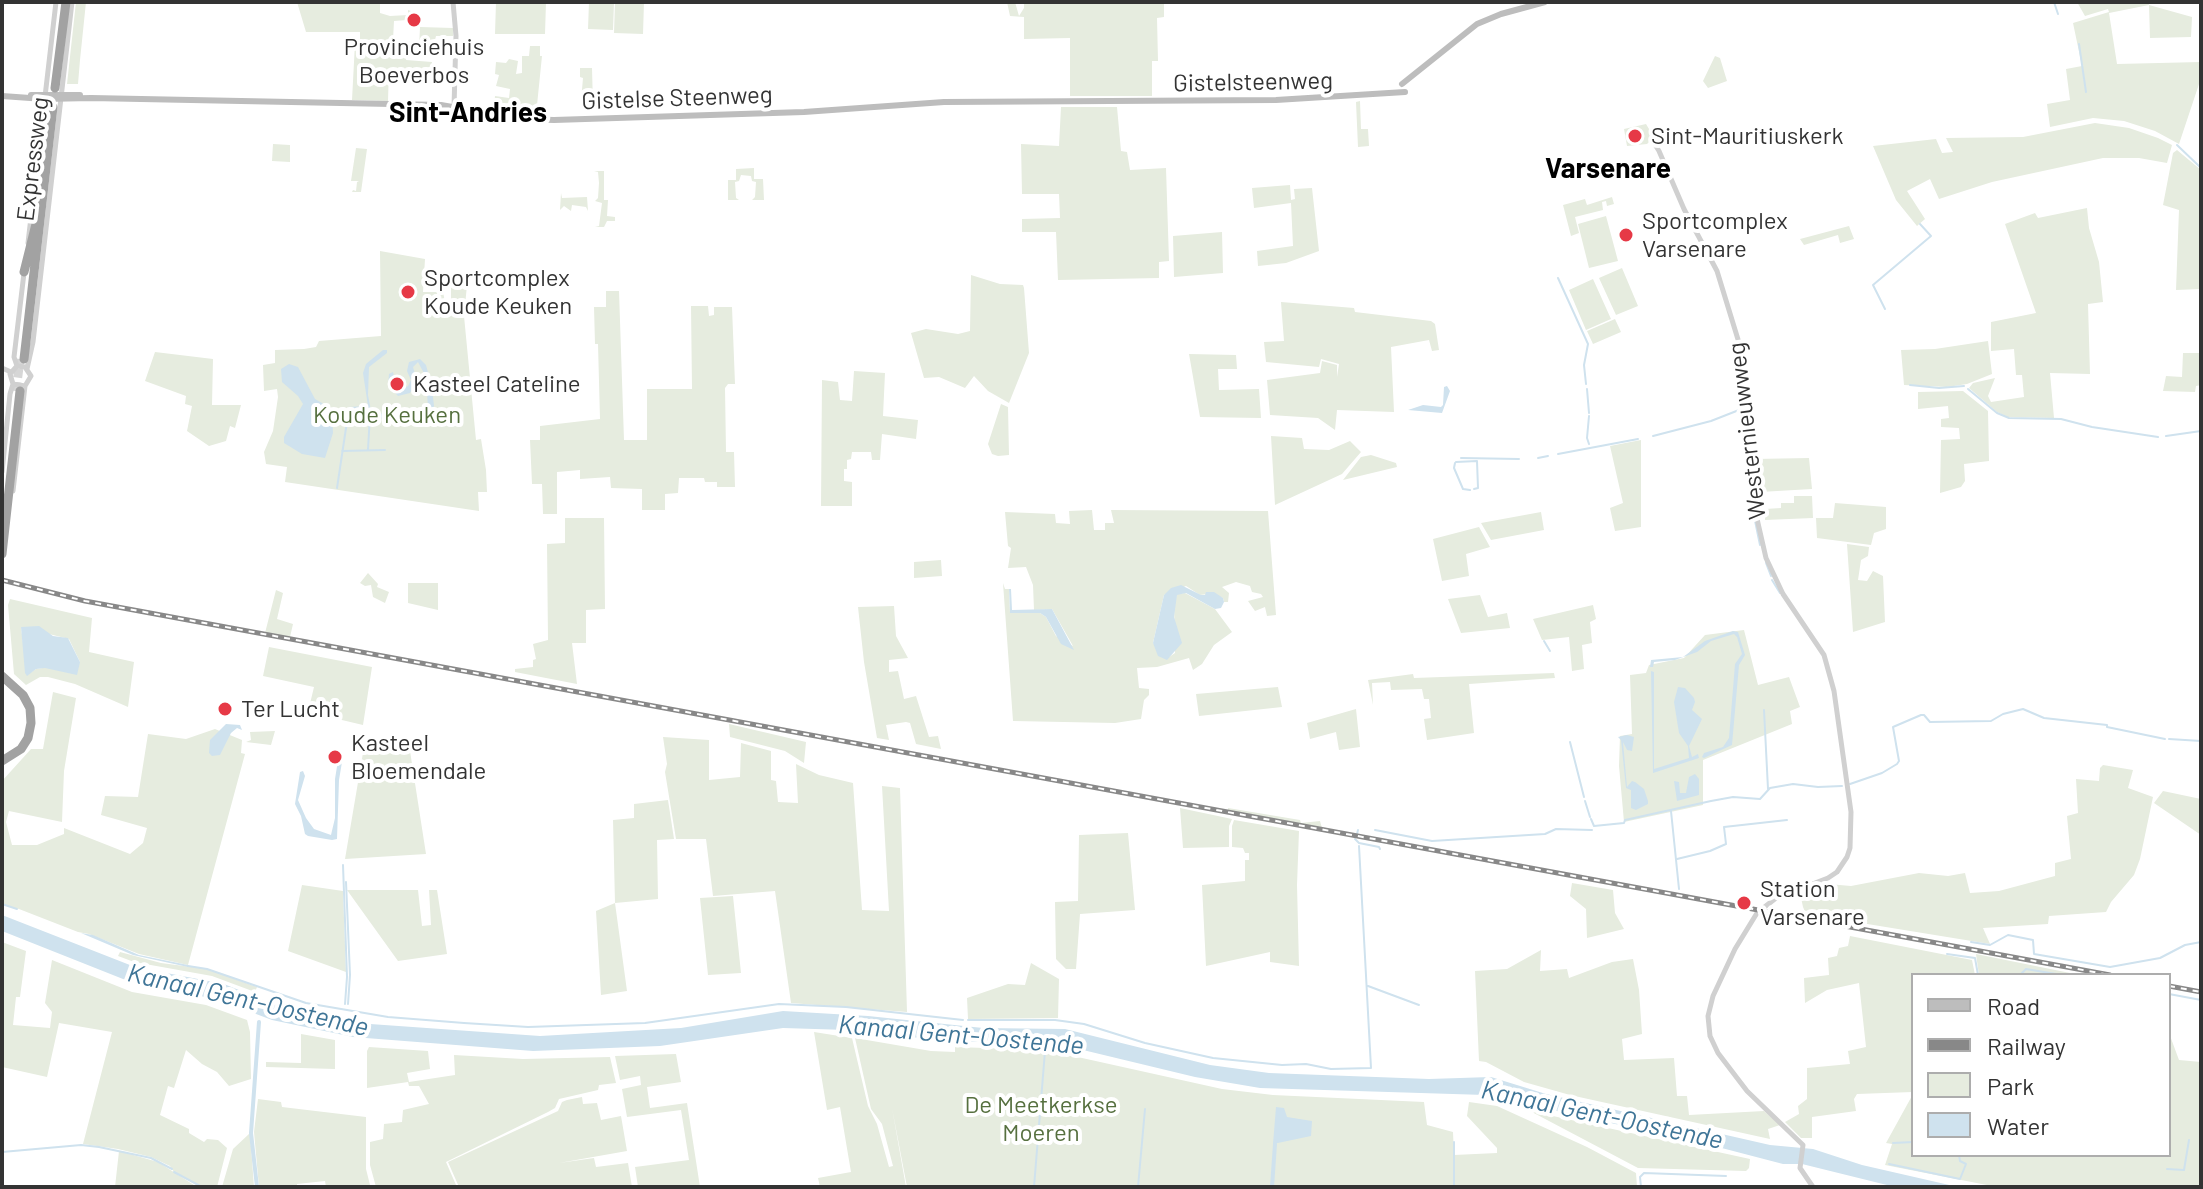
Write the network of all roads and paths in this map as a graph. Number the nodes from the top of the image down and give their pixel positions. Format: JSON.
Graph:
{"nodes":[{"id":1,"x":56,"y":2,"type":"edge"},
{"id":2,"x":453,"y":2,"type":"edge"},
{"id":3,"x":1545,"y":2,"type":"edge"},
{"id":4,"x":68,"y":3,"type":"edge"},
{"id":5,"x":2,"y":96,"type":"edge"},
{"id":6,"x":53,"y":97,"type":"junction"},
{"id":7,"x":1121,"y":102,"type":"joint"},
{"id":8,"x":454,"y":107,"type":"junction"},
{"id":9,"x":1654,"y":143,"type":"dead end"},
{"id":10,"x":54,"y":148,"type":"junction"},
{"id":11,"x":42,"y":202,"type":"junction"},
{"id":12,"x":36,"y":224,"type":"junction"},
{"id":13,"x":24,"y":272,"type":"junction"},
{"id":14,"x":22,"y":363,"type":"junction"},
{"id":15,"x":2,"y":370,"type":"edge"},
{"id":16,"x":10,"y":374,"type":"junction"},
{"id":17,"x":19,"y":388,"type":"junction"},
{"id":18,"x":2,"y":472,"type":"edge"},
{"id":19,"x":2,"y":509,"type":"edge"},
{"id":20,"x":2,"y":554,"type":"edge"},
{"id":21,"x":2,"y":676,"type":"edge"},
{"id":22,"x":2,"y":761,"type":"edge"},
{"id":23,"x":1813,"y":1187,"type":"edge"}],
"edges":[{"from":1,"to":6,"type":"street","name":"Expressweg"},
{"from":2,"to":8,"type":"street"},
{"from":3,"to":7,"type":"main road","name":"Gistelsteenweg"},
{"from":4,"to":6,"type":"highway","name":"Expressweg"},
{"from":5,"to":6,"type":"main road","name":"Gistelse Steenweg"},
{"from":6,"to":8,"type":"main road","name":"Gistelse Steenweg"},
{"from":6,"to":10,"type":"street","name":"Expressweg"},
{"from":6,"to":11,"type":"highway","name":"Expressweg"},
{"from":6,"to":12,"type":"highway","name":"Expressweg"},
{"from":6,"to":13,"type":"street","name":"Expressweg"},
{"from":7,"to":8,"type":"main road","name":"Gistelse Steenweg"},
{"from":9,"to":23,"type":"street","name":"Westernieuwweg"},
{"from":10,"to":11,"type":"highway"},
{"from":10,"to":14,"type":"street","name":"Expressweg"},
{"from":11,"to":14,"type":"highway","name":"Expressweg"},
{"from":12,"to":13,"type":"highway"},
{"from":12,"to":14,"type":"highway","name":"Expressweg"},
{"from":13,"to":14,"type":"street","name":"Expressweg"},
{"from":14,"to":16,"type":"street"},
{"from":14,"to":17,"type":"street"},
{"from":15,"to":16,"type":"street"},
{"from":16,"to":17,"type":"street"},
{"from":17,"to":18,"type":"street"},
{"from":17,"to":19,"type":"highway"},
{"from":17,"to":20,"type":"highway"},
{"from":21,"to":22,"type":"highway"}]}
